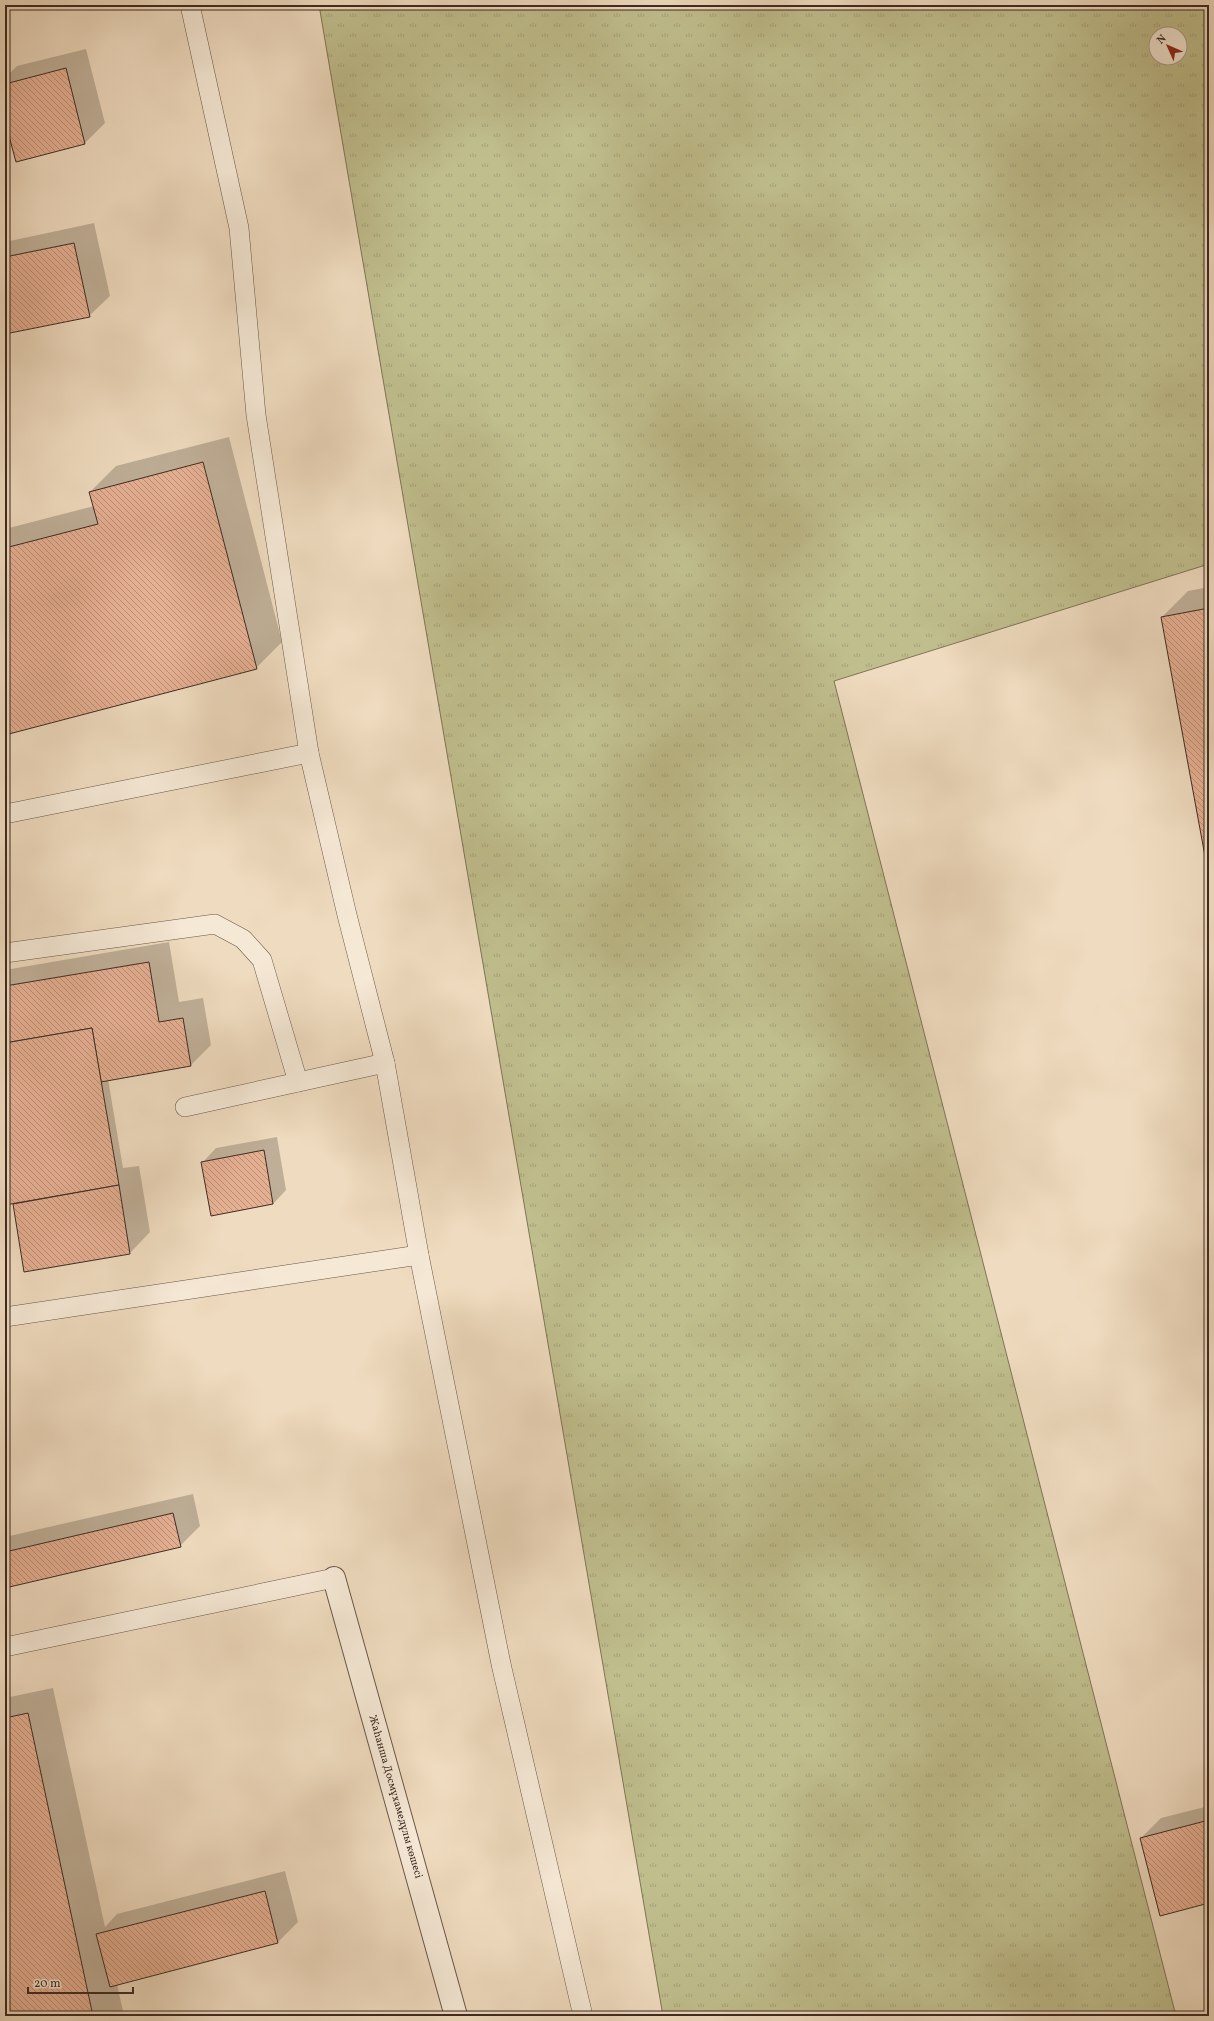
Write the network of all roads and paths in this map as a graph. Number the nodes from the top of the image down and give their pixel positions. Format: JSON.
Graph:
{"nodes":[{"id":1,"x":190,"y":5,"type":"edge"},
{"id":2,"x":309,"y":753,"type":"junction"},
{"id":3,"x":5,"y":814,"type":"edge"},
{"id":4,"x":5,"y":952,"type":"edge"},
{"id":5,"x":385,"y":1063,"type":"junction"},
{"id":6,"x":298,"y":1082,"type":"junction"},
{"id":7,"x":185,"y":1107,"type":"dead end"},
{"id":8,"x":419,"y":1255,"type":"junction"},
{"id":9,"x":5,"y":1317,"type":"edge"},
{"id":10,"x":334,"y":1578,"type":"joint"},
{"id":11,"x":5,"y":1647,"type":"edge"},
{"id":12,"x":456,"y":2016,"type":"edge"},
{"id":13,"x":583,"y":2016,"type":"edge"}],
"edges":[{"from":1,"to":2,"type":"lane"},
{"from":2,"to":3,"type":"lane"},
{"from":2,"to":5,"type":"lane"},
{"from":4,"to":6,"type":"lane"},
{"from":5,"to":6,"type":"lane"},
{"from":5,"to":8,"type":"lane"},
{"from":6,"to":7,"type":"lane"},
{"from":8,"to":9,"type":"lane"},
{"from":8,"to":13,"type":"lane"},
{"from":10,"to":11,"type":"lane"},
{"from":10,"to":12,"type":"street","name":"Жаһанша Досмұхамедұлы көшесі"}]}
